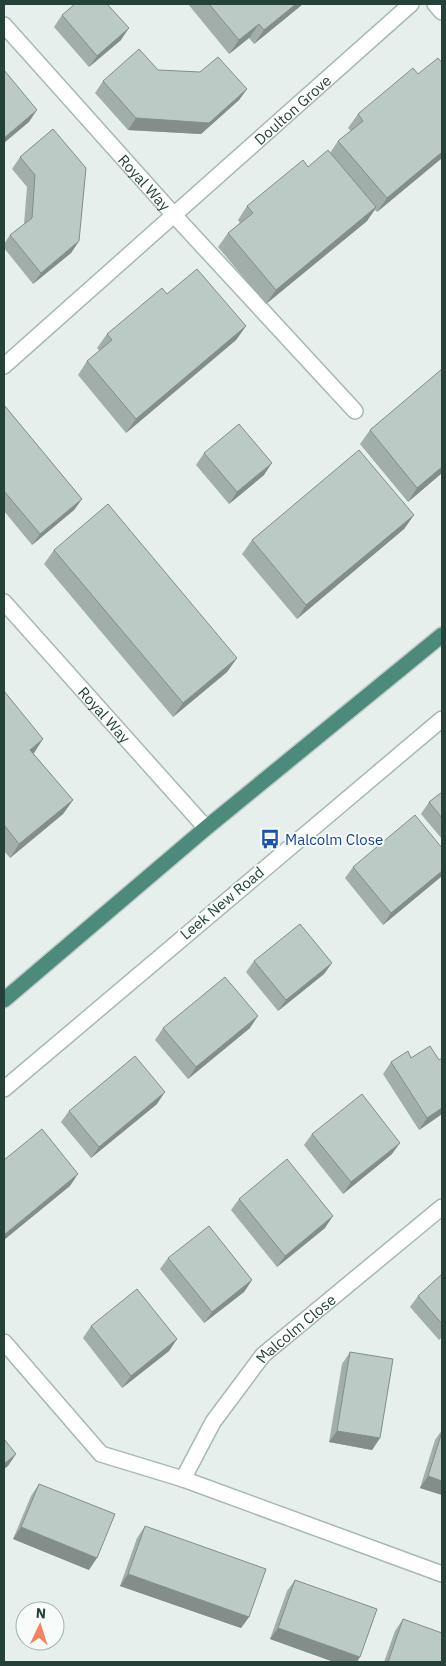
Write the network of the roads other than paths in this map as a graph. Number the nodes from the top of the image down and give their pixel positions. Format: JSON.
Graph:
{"nodes":[{"id":1,"x":411,"y":4,"type":"edge"},
{"id":2,"x":435,"y":4,"type":"edge"},
{"id":3,"x":442,"y":12,"type":"edge"},
{"id":4,"x":4,"y":25,"type":"edge"},
{"id":5,"x":174,"y":215,"type":"junction"},
{"id":6,"x":4,"y":366,"type":"edge"},
{"id":7,"x":355,"y":410,"type":"dead end"},
{"id":8,"x":4,"y":602,"type":"edge"},
{"id":9,"x":442,"y":635,"type":"edge"},
{"id":10,"x":442,"y":719,"type":"edge"},
{"id":11,"x":206,"y":828,"type":"junction"},
{"id":12,"x":4,"y":1000,"type":"edge"},
{"id":13,"x":4,"y":1089,"type":"edge"},
{"id":14,"x":442,"y":1207,"type":"edge"},
{"id":15,"x":4,"y":1342,"type":"edge"},
{"id":16,"x":183,"y":1479,"type":"junction"},
{"id":17,"x":442,"y":1574,"type":"edge"}],
"edges":[{"from":1,"to":5,"type":"street","name":"Doulton Grove"},
{"from":2,"to":3,"type":"street"},
{"from":4,"to":5,"type":"street","name":"Royal Way"},
{"from":5,"to":6,"type":"street","name":"Royal Way"},
{"from":5,"to":7,"type":"street"},
{"from":8,"to":11,"type":"street","name":"Royal Way"},
{"from":9,"to":11,"type":"highway"},
{"from":10,"to":13,"type":"street","name":"Leek New Road"},
{"from":11,"to":12,"type":"highway"},
{"from":14,"to":16,"type":"street","name":"Malcolm Close"},
{"from":15,"to":16,"type":"street"},
{"from":16,"to":17,"type":"street"}]}
